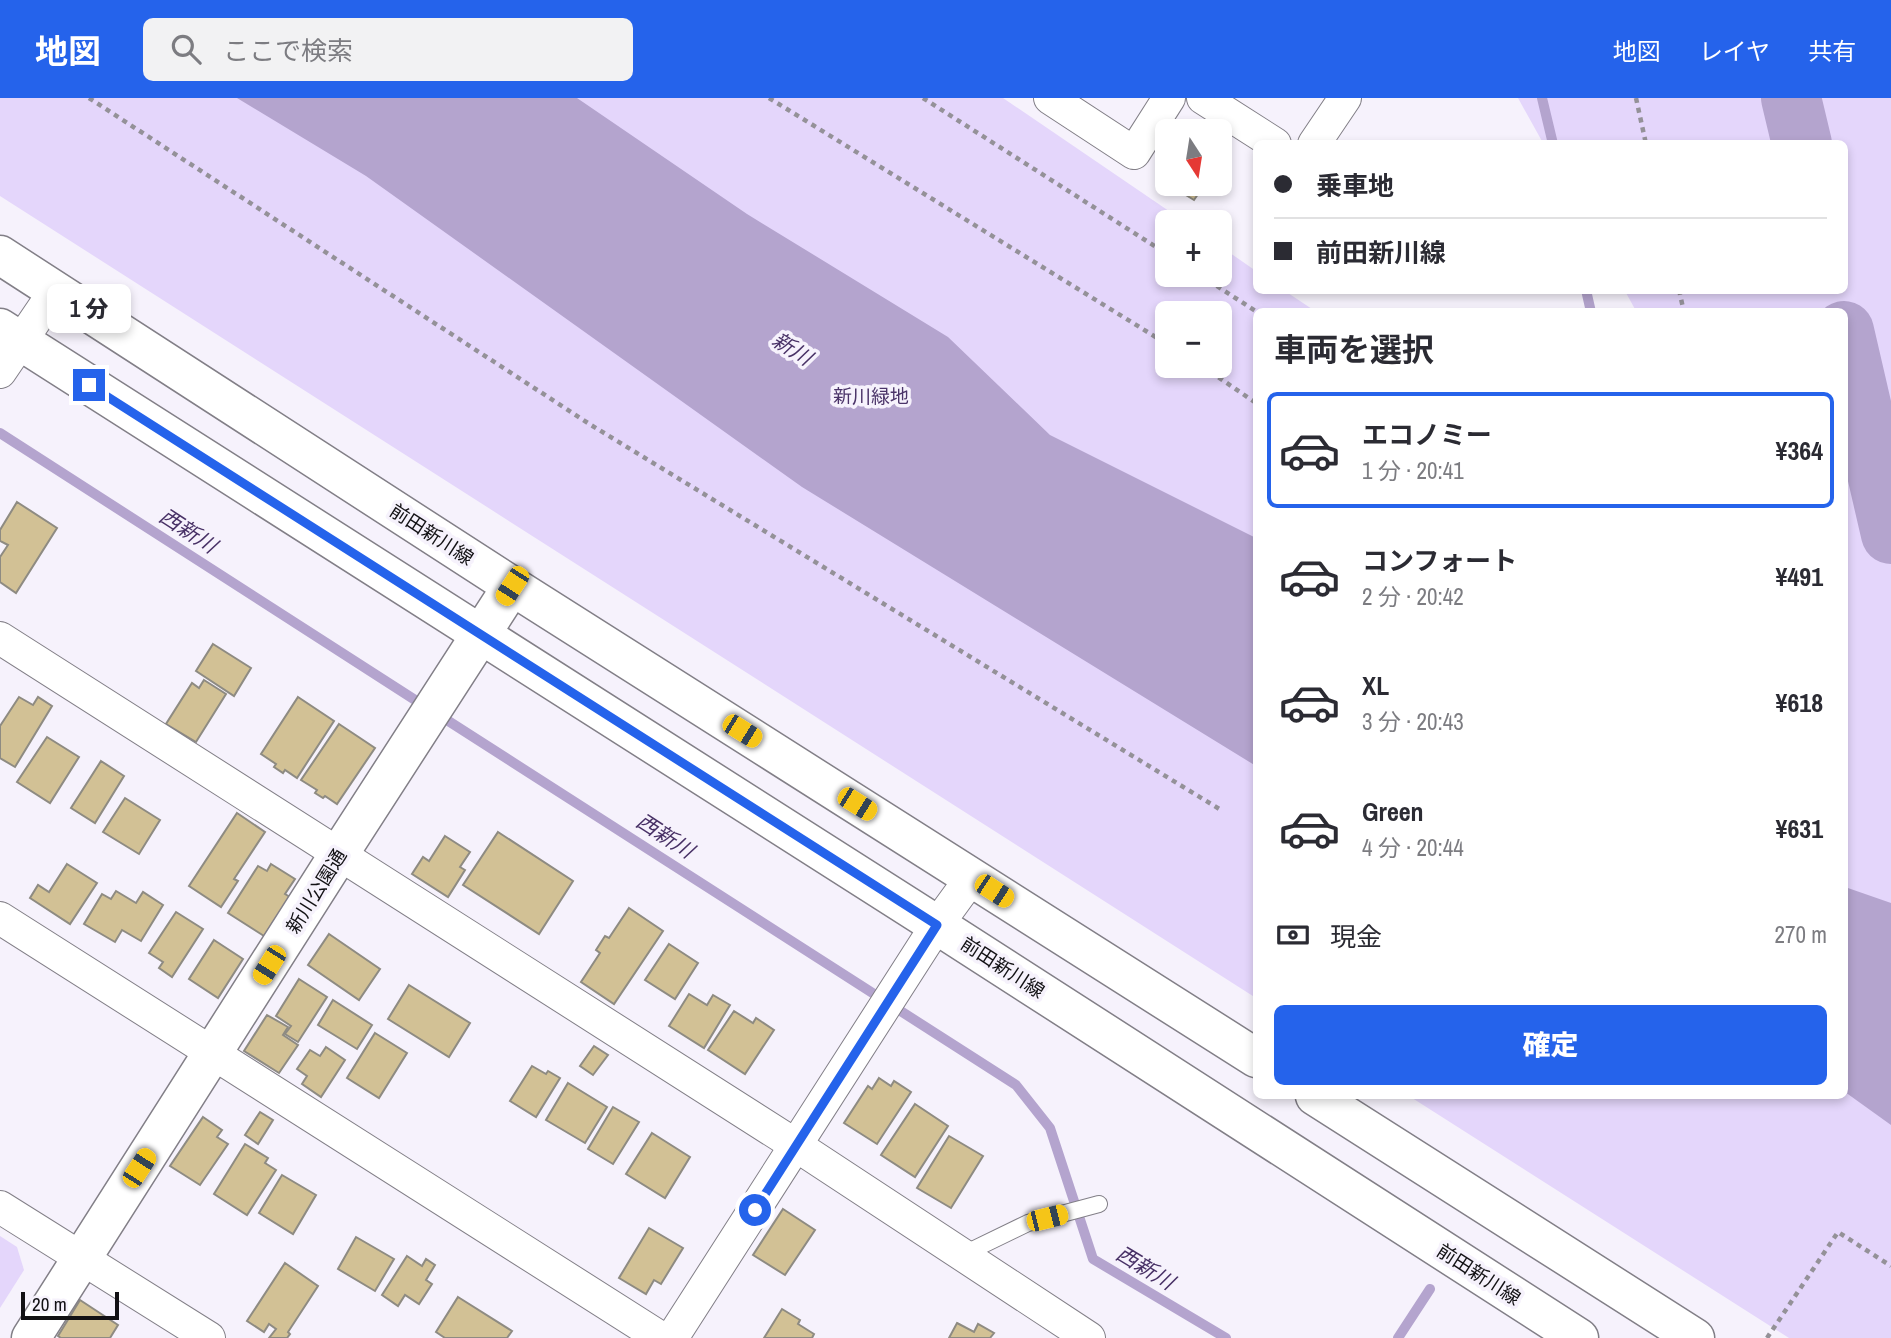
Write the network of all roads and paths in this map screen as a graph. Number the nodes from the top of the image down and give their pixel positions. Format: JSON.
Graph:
{"nodes":[{"id":1,"x":89,"y":98,"type":"edge"},
{"id":2,"x":769,"y":98,"type":"edge"},
{"id":3,"x":923,"y":98,"type":"edge"},
{"id":4,"x":1050,"y":98,"type":"edge"},
{"id":5,"x":1169,"y":98,"type":"edge"},
{"id":6,"x":1203,"y":98,"type":"edge"},
{"id":7,"x":1345,"y":98,"type":"edge"},
{"id":8,"x":1636,"y":98,"type":"edge"},
{"id":9,"x":1269,"y":140,"type":"edge"},
{"id":10,"x":1317,"y":140,"type":"edge"},
{"id":11,"x":1645,"y":140,"type":"edge"},
{"id":12,"x":1155,"y":246,"type":"edge"},
{"id":13,"x":0,"y":255,"type":"edge"},
{"id":14,"x":1218,"y":287,"type":"edge"},
{"id":15,"x":55,"y":290,"type":"junction"},
{"id":16,"x":1253,"y":309,"type":"edge"},
{"id":17,"x":10,"y":334,"type":"edge"},
{"id":18,"x":1155,"y":337,"type":"edge"},
{"id":19,"x":0,"y":372,"type":"edge"},
{"id":20,"x":1220,"y":378,"type":"edge"},
{"id":21,"x":1253,"y":401,"type":"edge"},
{"id":22,"x":512,"y":586,"type":"junction"},
{"id":23,"x":480,"y":635,"type":"junction"},
{"id":24,"x":0,"y":638,"type":"edge"},
{"id":25,"x":1222,"y":810,"type":"dead end"},
{"id":26,"x":339,"y":854,"type":"junction"},
{"id":27,"x":972,"y":877,"type":"junction"},
{"id":28,"x":0,"y":918,"type":"edge"},
{"id":29,"x":937,"y":925,"type":"junction"},
{"id":30,"x":213,"y":1054,"type":"junction"},
{"id":31,"x":1253,"y":1056,"type":"edge"},
{"id":32,"x":1320,"y":1099,"type":"edge"},
{"id":33,"x":797,"y":1146,"type":"junction"},
{"id":34,"x":1093,"y":1205,"type":"dead end"},
{"id":35,"x":0,"y":1207,"type":"edge"},
{"id":36,"x":962,"y":1255,"type":"junction"},
{"id":37,"x":82,"y":1257,"type":"junction"},
{"id":38,"x":1891,"y":1266,"type":"edge"},
{"id":39,"x":31,"y":1338,"type":"edge"},
{"id":40,"x":209,"y":1338,"type":"edge"},
{"id":41,"x":661,"y":1338,"type":"edge"},
{"id":42,"x":672,"y":1338,"type":"edge"},
{"id":43,"x":1089,"y":1338,"type":"edge"},
{"id":44,"x":1579,"y":1338,"type":"edge"},
{"id":45,"x":1695,"y":1338,"type":"edge"},
{"id":46,"x":1767,"y":1338,"type":"edge"}],
"edges":[{"from":1,"to":25,"type":"path"},
{"from":2,"to":18,"type":"path"},
{"from":3,"to":12,"type":"path"},
{"from":4,"to":5,"type":"street"},
{"from":6,"to":9,"type":"street"},
{"from":7,"to":10,"type":"street"},
{"from":8,"to":11,"type":"path"},
{"from":13,"to":15,"type":"main road","name":"前田新川線"},
{"from":14,"to":16,"type":"path"},
{"from":15,"to":17,"type":"street"},
{"from":15,"to":22,"type":"main road","name":"前田新川線"},
{"from":17,"to":19,"type":"street"},
{"from":17,"to":23,"type":"main road","name":"前田新川線"},
{"from":20,"to":21,"type":"path"},
{"from":22,"to":23,"type":"main road","name":"新川公園通"},
{"from":22,"to":27,"type":"main road","name":"前田新川線"},
{"from":23,"to":26,"type":"main road","name":"新川公園通"},
{"from":23,"to":29,"type":"main road","name":"前田新川線"},
{"from":24,"to":26,"type":"street"},
{"from":26,"to":30,"type":"main road","name":"新川公園通"},
{"from":26,"to":33,"type":"street"},
{"from":27,"to":29,"type":"street"},
{"from":27,"to":31,"type":"main road","name":"前田新川線"},
{"from":28,"to":30,"type":"street"},
{"from":29,"to":33,"type":"street"},
{"from":29,"to":44,"type":"main road","name":"前田新川線"},
{"from":30,"to":37,"type":"main road","name":"新川公園通"},
{"from":30,"to":41,"type":"street"},
{"from":32,"to":45,"type":"main road"},
{"from":33,"to":36,"type":"street"},
{"from":33,"to":42,"type":"street"},
{"from":34,"to":36,"type":"lane"},
{"from":35,"to":37,"type":"street"},
{"from":36,"to":43,"type":"street"},
{"from":37,"to":39,"type":"main road","name":"新川公園通"},
{"from":37,"to":40,"type":"street"},
{"from":38,"to":46,"type":"path"}]}
